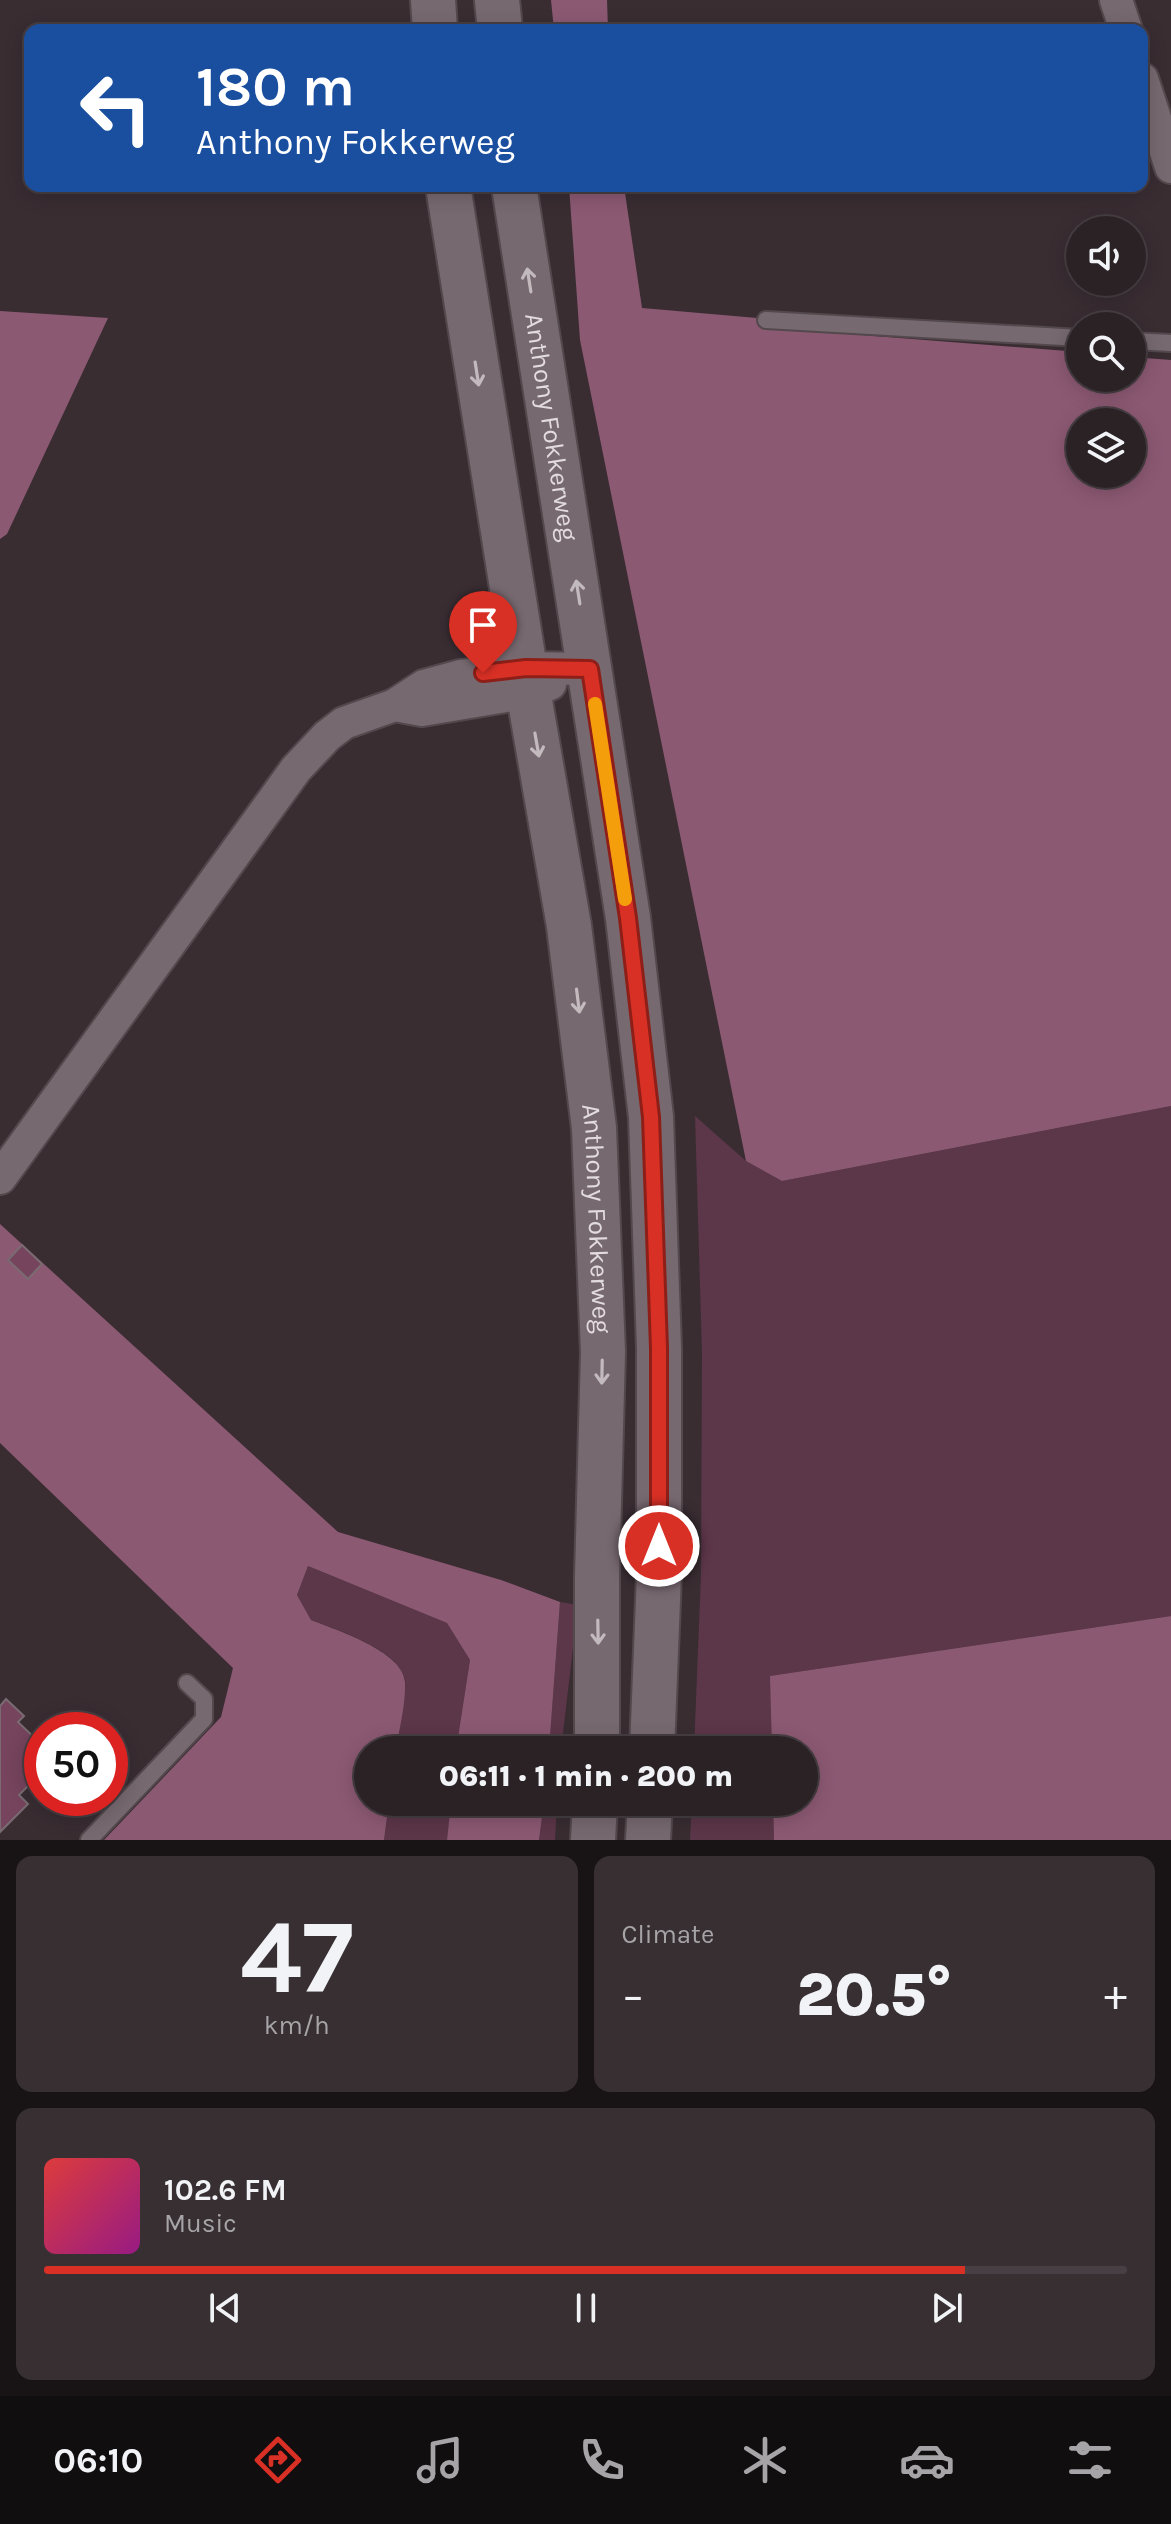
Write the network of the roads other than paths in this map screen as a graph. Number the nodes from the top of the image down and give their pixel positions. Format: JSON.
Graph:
{"nodes":[{"id":1,"x":433,"y":0,"type":"edge"},
{"id":2,"x":497,"y":0,"type":"edge"},
{"id":3,"x":1116,"y":0,"type":"edge"},
{"id":4,"x":435,"y":24,"type":"edge"},
{"id":5,"x":499,"y":24,"type":"edge"},
{"id":6,"x":1124,"y":24,"type":"edge"},
{"id":7,"x":1148,"y":97,"type":"edge"},
{"id":8,"x":1171,"y":167,"type":"edge"},
{"id":9,"x":449,"y":192,"type":"edge"},
{"id":10,"x":515,"y":192,"type":"edge"},
{"id":11,"x":766,"y":320,"type":"dead end"},
{"id":12,"x":1066,"y":337,"type":"edge"},
{"id":13,"x":1146,"y":342,"type":"edge"},
{"id":14,"x":1171,"y":343,"type":"edge"},
{"id":15,"x":590,"y":669,"type":"junction"},
{"id":16,"x":528,"y":680,"type":"junction"},
{"id":17,"x":0,"y":1178,"type":"edge"},
{"id":18,"x":187,"y":1683,"type":"dead end"},
{"id":19,"x":597,"y":1736,"type":"edge"},
{"id":20,"x":653,"y":1736,"type":"edge"},
{"id":21,"x":594,"y":1816,"type":"edge"},
{"id":22,"x":649,"y":1816,"type":"edge"},
{"id":23,"x":89,"y":1840,"type":"edge"},
{"id":24,"x":593,"y":1840,"type":"edge"},
{"id":25,"x":648,"y":1840,"type":"edge"}],
"edges":[{"from":1,"to":4,"type":"main road"},
{"from":2,"to":5,"type":"main road"},
{"from":3,"to":6,"type":"street"},
{"from":7,"to":8,"type":"street"},
{"from":9,"to":16,"type":"main road","name":"Anthony Fokkerweg","one_way":true},
{"from":15,"to":10,"type":"main road","name":"Anthony Fokkerweg","one_way":true},
{"from":11,"to":12,"type":"lane"},
{"from":13,"to":14,"type":"lane"},
{"from":15,"to":16,"type":"street"},
{"from":15,"to":20,"type":"main road","name":"Anthony Fokkerweg"},
{"from":16,"to":17,"type":"street"},
{"from":16,"to":19,"type":"main road","name":"Anthony Fokkerweg","one_way":true},
{"from":18,"to":23,"type":"lane"},
{"from":21,"to":24,"type":"main road"},
{"from":22,"to":25,"type":"main road"}]}
